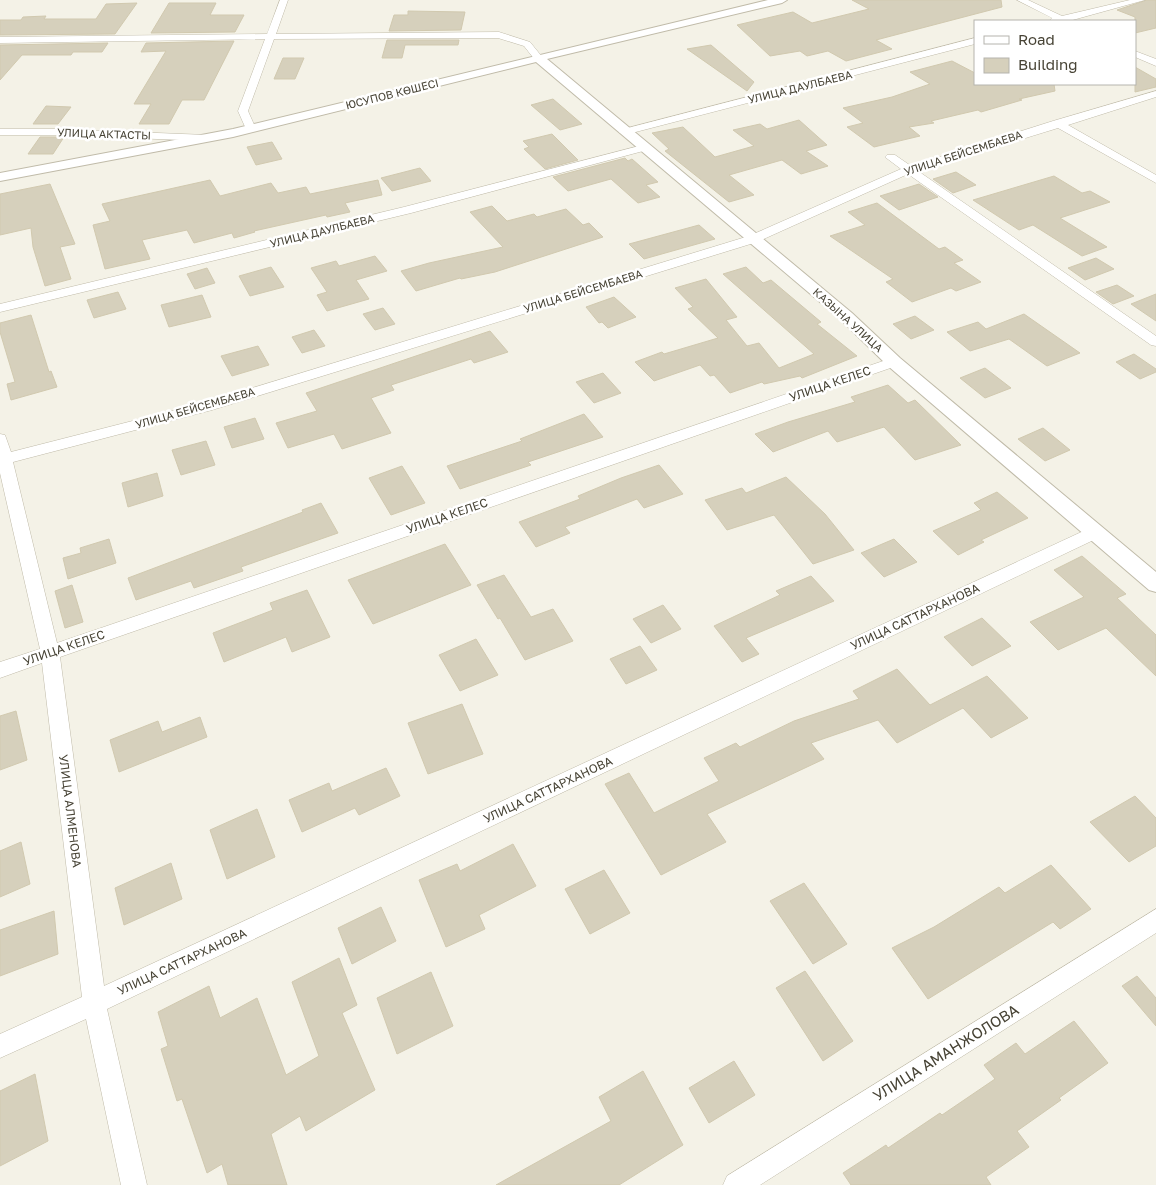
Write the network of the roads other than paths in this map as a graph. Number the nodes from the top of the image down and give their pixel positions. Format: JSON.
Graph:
{"nodes":[{"id":1,"x":284,"y":0,"type":"edge"},
{"id":2,"x":782,"y":0,"type":"edge"},
{"id":3,"x":1021,"y":0,"type":"edge"},
{"id":4,"x":1141,"y":0,"type":"edge"},
{"id":5,"x":1057,"y":20,"type":"edge"},
{"id":6,"x":1063,"y":20,"type":"edge"},
{"id":7,"x":270,"y":37,"type":"junction"},
{"id":8,"x":0,"y":40,"type":"edge"},
{"id":9,"x":974,"y":42,"type":"edge"},
{"id":10,"x":1136,"y":54,"type":"edge"},
{"id":11,"x":538,"y":58,"type":"junction"},
{"id":12,"x":1156,"y":63,"type":"edge"},
{"id":13,"x":1156,"y":94,"type":"edge"},
{"id":14,"x":1057,"y":123,"type":"junction"},
{"id":15,"x":251,"y":129,"type":"junction"},
{"id":16,"x":0,"y":132,"type":"edge"},
{"id":17,"x":624,"y":132,"type":"junction"},
{"id":18,"x":208,"y":138,"type":"junction"},
{"id":19,"x":643,"y":148,"type":"junction"},
{"id":20,"x":892,"y":158,"type":"dead end"},
{"id":21,"x":909,"y":170,"type":"junction"},
{"id":22,"x":0,"y":177,"type":"edge"},
{"id":23,"x":1156,"y":180,"type":"edge"},
{"id":24,"x":753,"y":238,"type":"junction"},
{"id":25,"x":0,"y":308,"type":"edge"},
{"id":26,"x":1156,"y":342,"type":"edge"},
{"id":27,"x":894,"y":362,"type":"junction"},
{"id":28,"x":0,"y":439,"type":"edge"},
{"id":29,"x":2,"y":460,"type":"edge"},
{"id":30,"x":1096,"y":532,"type":"junction"},
{"id":31,"x":1156,"y":584,"type":"edge"},
{"id":32,"x":50,"y":653,"type":"junction"},
{"id":33,"x":0,"y":670,"type":"edge"},
{"id":34,"x":1156,"y":920,"type":"edge"},
{"id":35,"x":94,"y":1004,"type":"junction"},
{"id":36,"x":0,"y":1046,"type":"edge"},
{"id":37,"x":134,"y":1185,"type":"edge"},
{"id":38,"x":736,"y":1185,"type":"edge"}],
"edges":[{"from":1,"to":7,"type":"street"},
{"from":2,"to":11,"type":"street","name":"ЮСУПОВ КӨШЕСІ"},
{"from":3,"to":5,"type":"street"},
{"from":4,"to":6,"type":"street"},
{"from":7,"to":8,"type":"street"},
{"from":7,"to":11,"type":"street"},
{"from":7,"to":15,"type":"street"},
{"from":9,"to":17,"type":"street","name":"УЛИЦА ДАУЛБАЕВА"},
{"from":10,"to":12,"type":"street"},
{"from":11,"to":15,"type":"street","name":"ЮСУПОВ КӨШЕСІ"},
{"from":11,"to":17,"type":"street","name":"КАЗЫНА УЛИЦА"},
{"from":13,"to":14,"type":"street","name":"УЛИЦА БЕЙСЕМБАЕВА"},
{"from":14,"to":21,"type":"street","name":"УЛИЦА БЕЙСЕМБАЕВА"},
{"from":14,"to":23,"type":"street"},
{"from":15,"to":18,"type":"street","name":"ЮСУПОВ КӨШЕСІ"},
{"from":16,"to":18,"type":"street","name":"УЛИЦА АКТАСТЫ"},
{"from":17,"to":19,"type":"street","name":"КАЗЫНА УЛИЦА"},
{"from":18,"to":22,"type":"street","name":"ЮСУПОВ КӨШЕСІ"},
{"from":19,"to":24,"type":"street","name":"КАЗЫНА УЛИЦА"},
{"from":19,"to":25,"type":"street","name":"УЛИЦА ДАУЛБАЕВА"},
{"from":20,"to":21,"type":"street"},
{"from":21,"to":24,"type":"street","name":"УЛИЦА БЕЙСЕМБАЕВА"},
{"from":21,"to":26,"type":"street"},
{"from":24,"to":27,"type":"street","name":"КАЗЫНА УЛИЦА"},
{"from":24,"to":29,"type":"street","name":"УЛИЦА БЕЙСЕМБАЕВА"},
{"from":27,"to":30,"type":"street","name":"КАЗЫНА УЛИЦА"},
{"from":27,"to":32,"type":"street","name":"УЛИЦА КЕЛЕС"},
{"from":28,"to":29,"type":"street","name":"УЛИЦА АЛМЕНОВА"},
{"from":29,"to":32,"type":"street","name":"УЛИЦА АЛМЕНОВА"},
{"from":30,"to":31,"type":"street","name":"КАЗЫНА УЛИЦА"},
{"from":30,"to":35,"type":"street","name":"УЛИЦА САТТАРХАНОВА"},
{"from":32,"to":33,"type":"street","name":"УЛИЦА КЕЛЕС"},
{"from":32,"to":35,"type":"street","name":"УЛИЦА АЛМЕНОВА"},
{"from":34,"to":38,"type":"street","name":"УЛИЦА АМАНЖОЛОВА"},
{"from":35,"to":36,"type":"street","name":"УЛИЦА САТТАРХАНОВА"},
{"from":35,"to":37,"type":"street","name":"УЛИЦА АЛМЕНОВА"}]}
